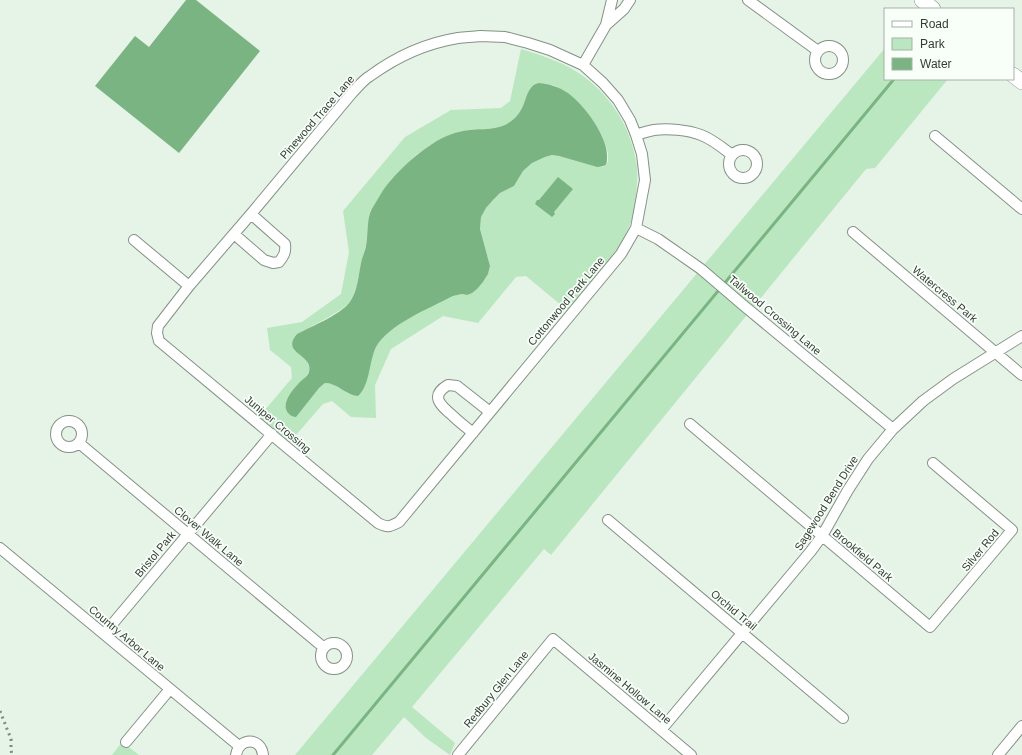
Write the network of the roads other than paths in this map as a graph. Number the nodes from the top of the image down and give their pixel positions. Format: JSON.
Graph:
{"nodes":[{"id":1,"x":612,"y":0,"type":"edge"},
{"id":2,"x":630,"y":0,"type":"edge"},
{"id":3,"x":748,"y":0,"type":"edge"},
{"id":4,"x":922,"y":0,"type":"edge"},
{"id":5,"x":932,"y":8,"type":"edge"},
{"id":6,"x":606,"y":25,"type":"junction"},
{"id":7,"x":818,"y":51,"type":"dead end"},
{"id":8,"x":583,"y":65,"type":"junction"},
{"id":9,"x":1014,"y":76,"type":"edge"},
{"id":10,"x":1022,"y":82,"type":"edge"},
{"id":11,"x":636,"y":135,"type":"junction"},
{"id":12,"x":935,"y":136,"type":"dead end"},
{"id":13,"x":732,"y":155,"type":"dead end"},
{"id":14,"x":1022,"y":209,"type":"edge"},
{"id":15,"x":251,"y":214,"type":"junction"},
{"id":16,"x":636,"y":228,"type":"junction"},
{"id":17,"x":853,"y":232,"type":"dead end"},
{"id":18,"x":234,"y":234,"type":"junction"},
{"id":19,"x":134,"y":240,"type":"dead end"},
{"id":20,"x":189,"y":286,"type":"junction"},
{"id":21,"x":157,"y":333,"type":"joint"},
{"id":22,"x":1022,"y":336,"type":"edge"},
{"id":23,"x":996,"y":353,"type":"junction"},
{"id":24,"x":1022,"y":375,"type":"edge"},
{"id":25,"x":490,"y":412,"type":"junction"},
{"id":26,"x":690,"y":424,"type":"dead end"},
{"id":27,"x":893,"y":429,"type":"junction"},
{"id":28,"x":473,"y":433,"type":"junction"},
{"id":29,"x":272,"y":434,"type":"junction"},
{"id":30,"x":79,"y":443,"type":"dead end"},
{"id":31,"x":934,"y":463,"type":"dead end"},
{"id":32,"x":608,"y":520,"type":"dead end"},
{"id":33,"x":390,"y":527,"type":"joint"},
{"id":34,"x":188,"y":534,"type":"junction"},
{"id":35,"x":822,"y":536,"type":"junction"},
{"id":36,"x":0,"y":548,"type":"edge"},
{"id":37,"x":930,"y":627,"type":"joint"},
{"id":38,"x":743,"y":633,"type":"junction"},
{"id":39,"x":104,"y":634,"type":"junction"},
{"id":40,"x":553,"y":639,"type":"joint"},
{"id":41,"x":323,"y":647,"type":"dead end"},
{"id":42,"x":170,"y":689,"type":"junction"},
{"id":43,"x":843,"y":718,"type":"dead end"},
{"id":44,"x":1022,"y":726,"type":"edge"},
{"id":45,"x":662,"y":730,"type":"junction"},
{"id":46,"x":126,"y":742,"type":"dead end"},
{"id":47,"x":237,"y":751,"type":"edge"},
{"id":48,"x":263,"y":755,"type":"edge"},
{"id":49,"x":458,"y":755,"type":"edge"},
{"id":50,"x":692,"y":755,"type":"edge"},
{"id":51,"x":998,"y":755,"type":"edge"}],
"edges":[{"from":1,"to":6,"type":"street"},
{"from":2,"to":6,"type":"street"},
{"from":3,"to":7,"type":"street"},
{"from":4,"to":5,"type":"main road"},
{"from":6,"to":8,"type":"street"},
{"from":8,"to":11,"type":"street","name":"Cottonwood Park Lane"},
{"from":8,"to":15,"type":"street","name":"Pinewood Trace Lane"},
{"from":9,"to":10,"type":"main road"},
{"from":11,"to":13,"type":"street"},
{"from":11,"to":16,"type":"street","name":"Cottonwood Park Lane"},
{"from":12,"to":14,"type":"street"},
{"from":15,"to":18,"type":"street","name":"Pinewood Trace Lane"},
{"from":15,"to":18,"type":"street"},
{"from":16,"to":25,"type":"street","name":"Cottonwood Park Lane"},
{"from":16,"to":27,"type":"street","name":"Tallwood Crossing Lane"},
{"from":17,"to":23,"type":"street","name":"Watercress Park"},
{"from":18,"to":20,"type":"street","name":"Pinewood Trace Lane"},
{"from":19,"to":20,"type":"street"},
{"from":20,"to":21,"type":"street","name":"Pinewood Trace Lane"},
{"from":21,"to":29,"type":"street","name":"Juniper Crossing"},
{"from":22,"to":23,"type":"street","name":"Sagewood Bend Drive"},
{"from":23,"to":24,"type":"street","name":"Watercress Park"},
{"from":23,"to":27,"type":"street","name":"Sagewood Bend Drive"},
{"from":25,"to":28,"type":"street","name":"Cottonwood Park Lane"},
{"from":25,"to":28,"type":"street"},
{"from":26,"to":35,"type":"street","name":"Brookfield Park"},
{"from":27,"to":35,"type":"street","name":"Sagewood Bend Drive"},
{"from":28,"to":33,"type":"street","name":"Cottonwood Park Lane"},
{"from":29,"to":33,"type":"street","name":"Juniper Crossing"},
{"from":29,"to":34,"type":"street","name":"Bristol Park"},
{"from":30,"to":34,"type":"street","name":"Clover Walk Lane"},
{"from":31,"to":37,"type":"street","name":"Silver Rod"},
{"from":32,"to":38,"type":"street","name":"Orchid Trail"},
{"from":34,"to":39,"type":"street","name":"Bristol Park"},
{"from":34,"to":41,"type":"street","name":"Clover Walk Lane"},
{"from":35,"to":37,"type":"street","name":"Brookfield Park"},
{"from":35,"to":38,"type":"street","name":"Sagewood Bend Drive"},
{"from":36,"to":39,"type":"street","name":"Country Arbor Lane"},
{"from":38,"to":43,"type":"street","name":"Orchid Trail"},
{"from":38,"to":45,"type":"street","name":"Sagewood Bend Drive"},
{"from":39,"to":42,"type":"street","name":"Country Arbor Lane"},
{"from":40,"to":45,"type":"street","name":"Jasmine Hollow Lane"},
{"from":40,"to":49,"type":"street","name":"Redbury Glen Lane"},
{"from":42,"to":46,"type":"street"},
{"from":42,"to":47,"type":"street","name":"Country Arbor Lane"},
{"from":44,"to":51,"type":"street"},
{"from":45,"to":50,"type":"street","name":"Jasmine Hollow Lane"},
{"from":47,"to":48,"type":"street","name":"Country Arbor Lane"}]}
